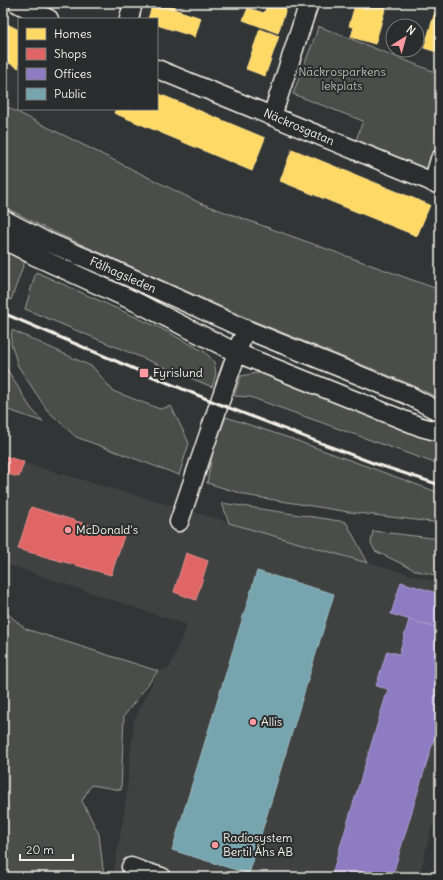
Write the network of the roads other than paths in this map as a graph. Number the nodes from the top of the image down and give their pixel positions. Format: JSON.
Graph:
{"nodes":[{"id":1,"x":17,"y":3,"type":"edge"},
{"id":2,"x":133,"y":3,"type":"edge"},
{"id":3,"x":309,"y":3,"type":"edge"},
{"id":4,"x":47,"y":18,"type":"edge"},
{"id":5,"x":129,"y":18,"type":"edge"},
{"id":6,"x":158,"y":69,"type":"edge"},
{"id":7,"x":272,"y":116,"type":"junction"},
{"id":8,"x":440,"y":159,"type":"edge"},
{"id":9,"x":436,"y":184,"type":"edge"},
{"id":10,"x":3,"y":219,"type":"edge"},
{"id":11,"x":3,"y":239,"type":"edge"},
{"id":12,"x":245,"y":329,"type":"junction"},
{"id":13,"x":237,"y":353,"type":"junction"},
{"id":14,"x":440,"y":412,"type":"edge"},
{"id":15,"x":440,"y":432,"type":"edge"},
{"id":16,"x":179,"y":522,"type":"dead end"},
{"id":17,"x":131,"y":867,"type":"dead end"},
{"id":18,"x":162,"y":877,"type":"edge"}],
"edges":[{"from":1,"to":4,"type":"street"},
{"from":2,"to":5,"type":"street"},
{"from":3,"to":7,"type":"street"},
{"from":6,"to":7,"type":"street","name":"Näckrosgatan"},
{"from":7,"to":9,"type":"street","name":"Näckrosgatan"},
{"from":8,"to":9,"type":"street"},
{"from":10,"to":12,"type":"street","name":"Fålhagsleden"},
{"from":11,"to":13,"type":"street","name":"Fålhagsleden"},
{"from":12,"to":13,"type":"street"},
{"from":12,"to":14,"type":"street","name":"Fålhagsleden"},
{"from":13,"to":15,"type":"street","name":"Fålhagsleden"},
{"from":13,"to":16,"type":"street"},
{"from":17,"to":18,"type":"street"}]}
